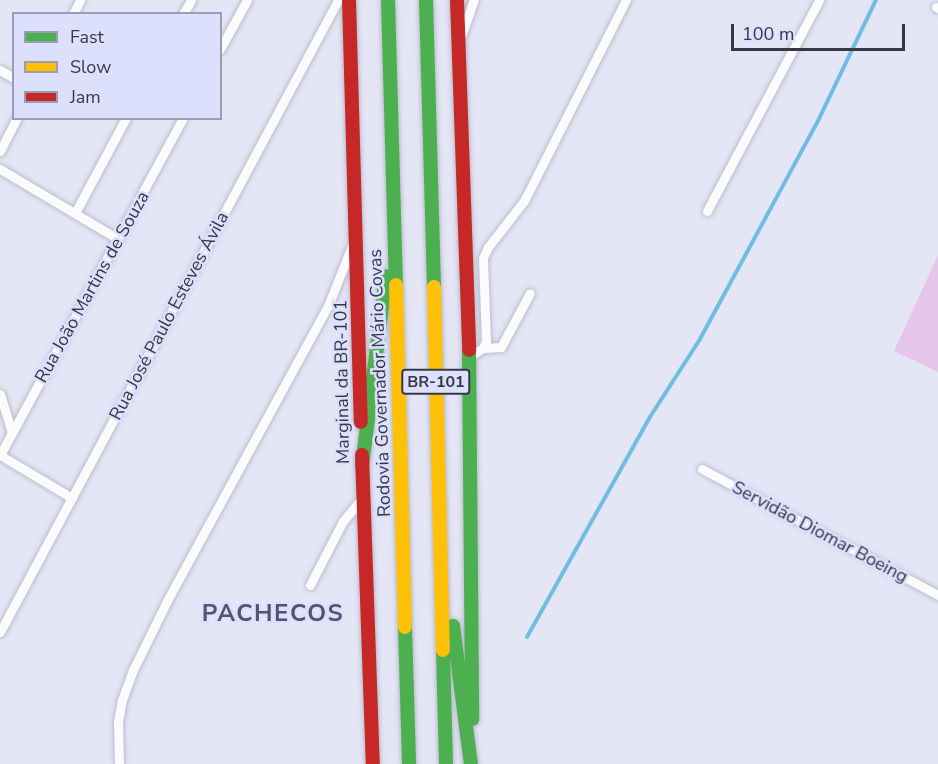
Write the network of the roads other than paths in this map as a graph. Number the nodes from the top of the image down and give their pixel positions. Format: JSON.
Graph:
{"nodes":[{"id":1,"x":247,"y":0,"type":"edge"},
{"id":2,"x":338,"y":0,"type":"edge"},
{"id":3,"x":349,"y":0,"type":"edge"},
{"id":4,"x":388,"y":0,"type":"edge"},
{"id":5,"x":426,"y":0,"type":"edge"},
{"id":6,"x":457,"y":0,"type":"edge"},
{"id":7,"x":474,"y":0,"type":"edge"},
{"id":8,"x":626,"y":0,"type":"edge"},
{"id":9,"x":819,"y":0,"type":"edge"},
{"id":10,"x":222,"y":44,"type":"edge"},
{"id":11,"x":458,"y":48,"type":"junction"},
{"id":12,"x":16,"y":120,"type":"edge"},
{"id":13,"x":125,"y":120,"type":"edge"},
{"id":14,"x":182,"y":120,"type":"edge"},
{"id":15,"x":0,"y":151,"type":"edge"},
{"id":16,"x":0,"y":169,"type":"edge"},
{"id":17,"x":707,"y":211,"type":"dead end"},
{"id":18,"x":75,"y":213,"type":"junction"},
{"id":19,"x":393,"y":219,"type":"junction"},
{"id":20,"x":357,"y":232,"type":"junction"},
{"id":21,"x":118,"y":239,"type":"junction"},
{"id":22,"x":530,"y":293,"type":"dead end"},
{"id":23,"x":483,"y":348,"type":"junction"},
{"id":24,"x":469,"y":357,"type":"junction"},
{"id":25,"x":0,"y":394,"type":"edge"},
{"id":26,"x":12,"y":433,"type":"junction"},
{"id":27,"x":0,"y":455,"type":"edge"},
{"id":28,"x":362,"y":466,"type":"junction"},
{"id":29,"x":702,"y":470,"type":"dead end"},
{"id":30,"x":363,"y":497,"type":"junction"},
{"id":31,"x":72,"y":498,"type":"junction"},
{"id":32,"x":440,"y":523,"type":"junction"},
{"id":33,"x":310,"y":585,"type":"dead end"},
{"id":34,"x":938,"y":596,"type":"edge"},
{"id":35,"x":0,"y":632,"type":"edge"},
{"id":36,"x":119,"y":764,"type":"edge"},
{"id":37,"x":373,"y":764,"type":"edge"},
{"id":38,"x":409,"y":764,"type":"edge"},
{"id":39,"x":446,"y":764,"type":"edge"},
{"id":40,"x":472,"y":764,"type":"edge"}],
"edges":[{"from":1,"to":10,"type":"street"},
{"from":2,"to":31,"type":"street","name":"Rua José Paulo Esteves Ávila"},
{"from":3,"to":20,"type":"main road","name":"Marginal da BR-101"},
{"from":4,"to":19,"type":"main road","name":"Rodovia Governador Mário Covas","number":"BR-101"},
{"from":5,"to":32,"type":"main road","number":"BR-101"},
{"from":6,"to":11,"type":"main road"},
{"from":7,"to":11,"type":"street"},
{"from":8,"to":23,"type":"street"},
{"from":9,"to":17,"type":"street"},
{"from":11,"to":24,"type":"main road"},
{"from":12,"to":15,"type":"street"},
{"from":13,"to":18,"type":"street"},
{"from":14,"to":21,"type":"street","name":"Rua João Martins de Souza"},
{"from":16,"to":18,"type":"street"},
{"from":18,"to":21,"type":"street"},
{"from":19,"to":28,"type":"main road"},
{"from":19,"to":38,"type":"main road","name":"Rodovia Governador Mário Covas","number":"BR-101"},
{"from":20,"to":28,"type":"main road","name":"Marginal da BR-101"},
{"from":20,"to":36,"type":"street"},
{"from":21,"to":26,"type":"street","name":"Rua João Martins de Souza"},
{"from":22,"to":23,"type":"street"},
{"from":23,"to":24,"type":"street"},
{"from":24,"to":40,"type":"main road"},
{"from":25,"to":26,"type":"street"},
{"from":26,"to":27,"type":"street","name":"Rua João Martins de Souza"},
{"from":27,"to":31,"type":"street"},
{"from":28,"to":30,"type":"main road","name":"Marginal da BR-101"},
{"from":29,"to":34,"type":"street","name":"Servidão Diomar Boeing"},
{"from":30,"to":33,"type":"street"},
{"from":30,"to":37,"type":"main road","name":"Marginal da BR-101"},
{"from":31,"to":35,"type":"street","name":"Rua José Paulo Esteves Ávila"},
{"from":32,"to":39,"type":"main road","number":"BR-101"},
{"from":32,"to":40,"type":"main road"}]}
